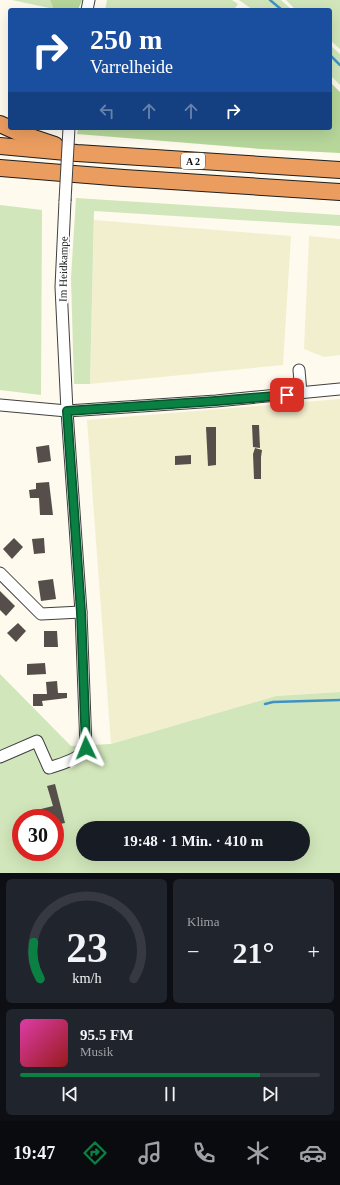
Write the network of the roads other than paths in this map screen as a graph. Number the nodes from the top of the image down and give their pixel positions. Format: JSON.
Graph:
{"nodes":[{"id":1,"x":13,"y":130,"type":"edge"},
{"id":2,"x":69,"y":130,"type":"edge"},
{"id":3,"x":0,"y":146,"type":"edge"},
{"id":4,"x":77,"y":153,"type":"junction"},
{"id":5,"x":0,"y":168,"type":"edge"},
{"id":6,"x":340,"y":170,"type":"edge"},
{"id":7,"x":340,"y":192,"type":"edge"},
{"id":8,"x":299,"y":370,"type":"dead end"},
{"id":9,"x":340,"y":389,"type":"edge"},
{"id":10,"x":301,"y":393,"type":"junction"},
{"id":11,"x":0,"y":405,"type":"edge"},
{"id":12,"x":67,"y":411,"type":"junction"},
{"id":13,"x":0,"y":573,"type":"edge"},
{"id":14,"x":81,"y":612,"type":"junction"},
{"id":15,"x":0,"y":757,"type":"edge"}],
"edges":[{"from":1,"to":4,"type":"highway"},
{"from":2,"to":12,"type":"street","name":"Im Heidkampe","bridge":true},
{"from":3,"to":4,"type":"highway","number":"A 2"},
{"from":4,"to":6,"type":"highway","number":"A 2"},
{"from":5,"to":7,"type":"highway","number":"A 2"},
{"from":8,"to":10,"type":"street"},
{"from":9,"to":10,"type":"street"},
{"from":10,"to":12,"type":"street"},
{"from":11,"to":12,"type":"street"},
{"from":12,"to":14,"type":"street","name":"Im Heidkampe"},
{"from":13,"to":14,"type":"street"},
{"from":14,"to":15,"type":"street","name":"Im Heidkampe"}]}
